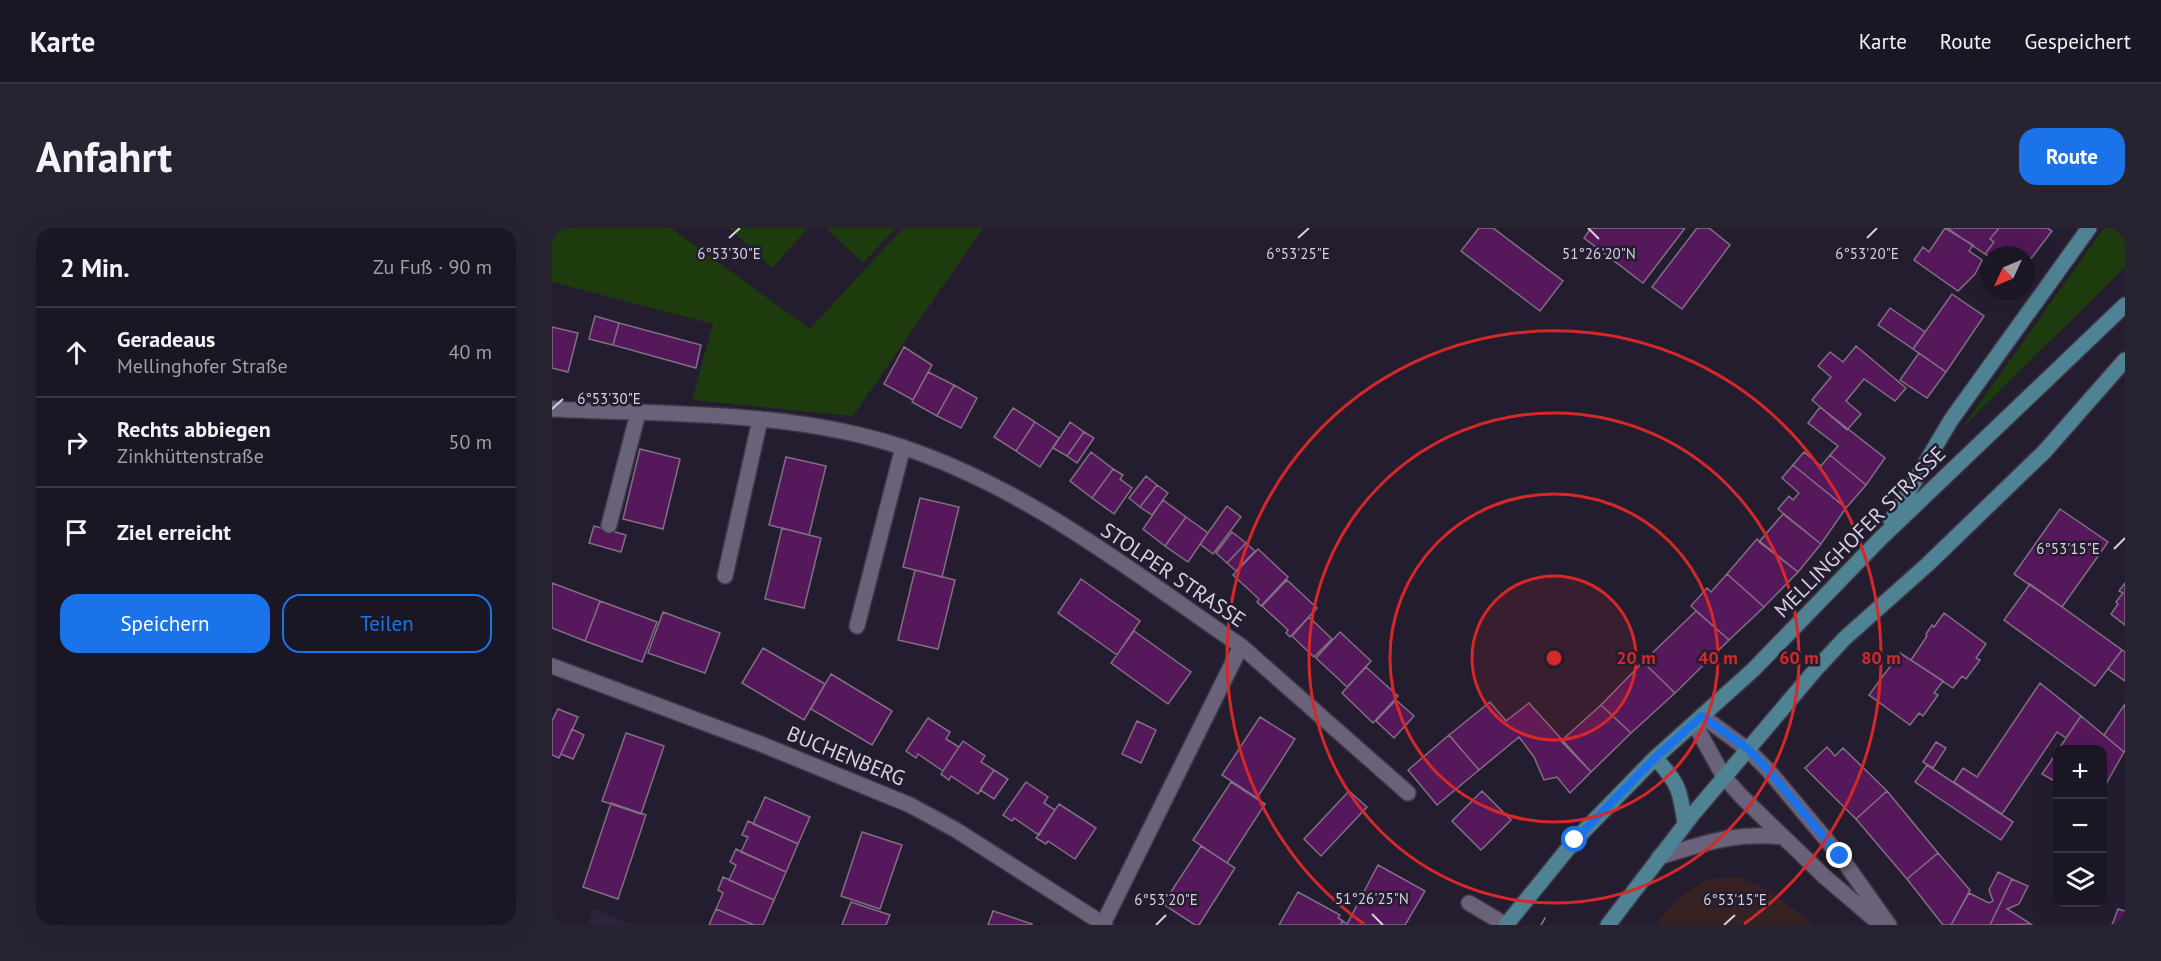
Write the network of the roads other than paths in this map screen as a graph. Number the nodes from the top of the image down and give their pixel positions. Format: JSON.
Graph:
{"nodes":[{"id":1,"x":2089,"y":228,"type":"edge"},
{"id":2,"x":2125,"y":305,"type":"edge"},
{"id":3,"x":2125,"y":360,"type":"edge"},
{"id":4,"x":552,"y":409,"type":"edge"},
{"id":5,"x":638,"y":413,"type":"junction"},
{"id":6,"x":760,"y":420,"type":"junction"},
{"id":7,"x":903,"y":447,"type":"junction"},
{"id":8,"x":609,"y":525,"type":"dead end"},
{"id":9,"x":1880,"y":539,"type":"junction"},
{"id":10,"x":725,"y":576,"type":"dead end"},
{"id":11,"x":857,"y":626,"type":"dead end"},
{"id":12,"x":1241,"y":646,"type":"junction"},
{"id":13,"x":552,"y":666,"type":"edge"},
{"id":14,"x":1698,"y":720,"type":"junction"},
{"id":15,"x":1748,"y":749,"type":"junction"},
{"id":16,"x":1655,"y":758,"type":"junction"},
{"id":17,"x":1724,"y":777,"type":"junction"},
{"id":18,"x":1408,"y":793,"type":"dead end"},
{"id":19,"x":1685,"y":824,"type":"junction"},
{"id":20,"x":1784,"y":837,"type":"junction"},
{"id":21,"x":1659,"y":857,"type":"junction"},
{"id":22,"x":1469,"y":903,"type":"dead end"},
{"id":23,"x":1104,"y":925,"type":"edge"},
{"id":24,"x":1506,"y":925,"type":"edge"},
{"id":25,"x":1608,"y":925,"type":"edge"},
{"id":26,"x":1881,"y":925,"type":"edge"},
{"id":27,"x":1889,"y":925,"type":"edge"}],
"edges":[{"from":1,"to":9,"type":"main road"},
{"from":2,"to":9,"type":"main road","name":"MELLINGHOFER STRASSE"},
{"from":3,"to":15,"type":"main road"},
{"from":4,"to":5,"type":"street","name":"STOLPER STRASSE"},
{"from":5,"to":6,"type":"street","name":"STOLPER STRASSE"},
{"from":5,"to":8,"type":"street"},
{"from":6,"to":7,"type":"street","name":"STOLPER STRASSE"},
{"from":6,"to":10,"type":"street"},
{"from":7,"to":11,"type":"street"},
{"from":7,"to":12,"type":"street","name":"STOLPER STRASSE"},
{"from":9,"to":14,"type":"main road","name":"MELLINGHOFER STRASSE"},
{"from":12,"to":18,"type":"street"},
{"from":12,"to":23,"type":"street","name":"STOLPER STRASSE"},
{"from":13,"to":23,"type":"street","name":"BUCHENBERG"},
{"from":14,"to":15,"type":"street"},
{"from":14,"to":16,"type":"main road","name":"MELLINGHOFER STRASSE"},
{"from":14,"to":17,"type":"street"},
{"from":15,"to":17,"type":"main road"},
{"from":15,"to":27,"type":"street"},
{"from":16,"to":19,"type":"main road"},
{"from":16,"to":24,"type":"main road","name":"MELLINGHOFER STRASSE"},
{"from":17,"to":19,"type":"main road"},
{"from":17,"to":20,"type":"street"},
{"from":19,"to":21,"type":"main road"},
{"from":20,"to":21,"type":"street"},
{"from":20,"to":26,"type":"street"},
{"from":21,"to":25,"type":"main road"},
{"from":22,"to":24,"type":"street"}]}
